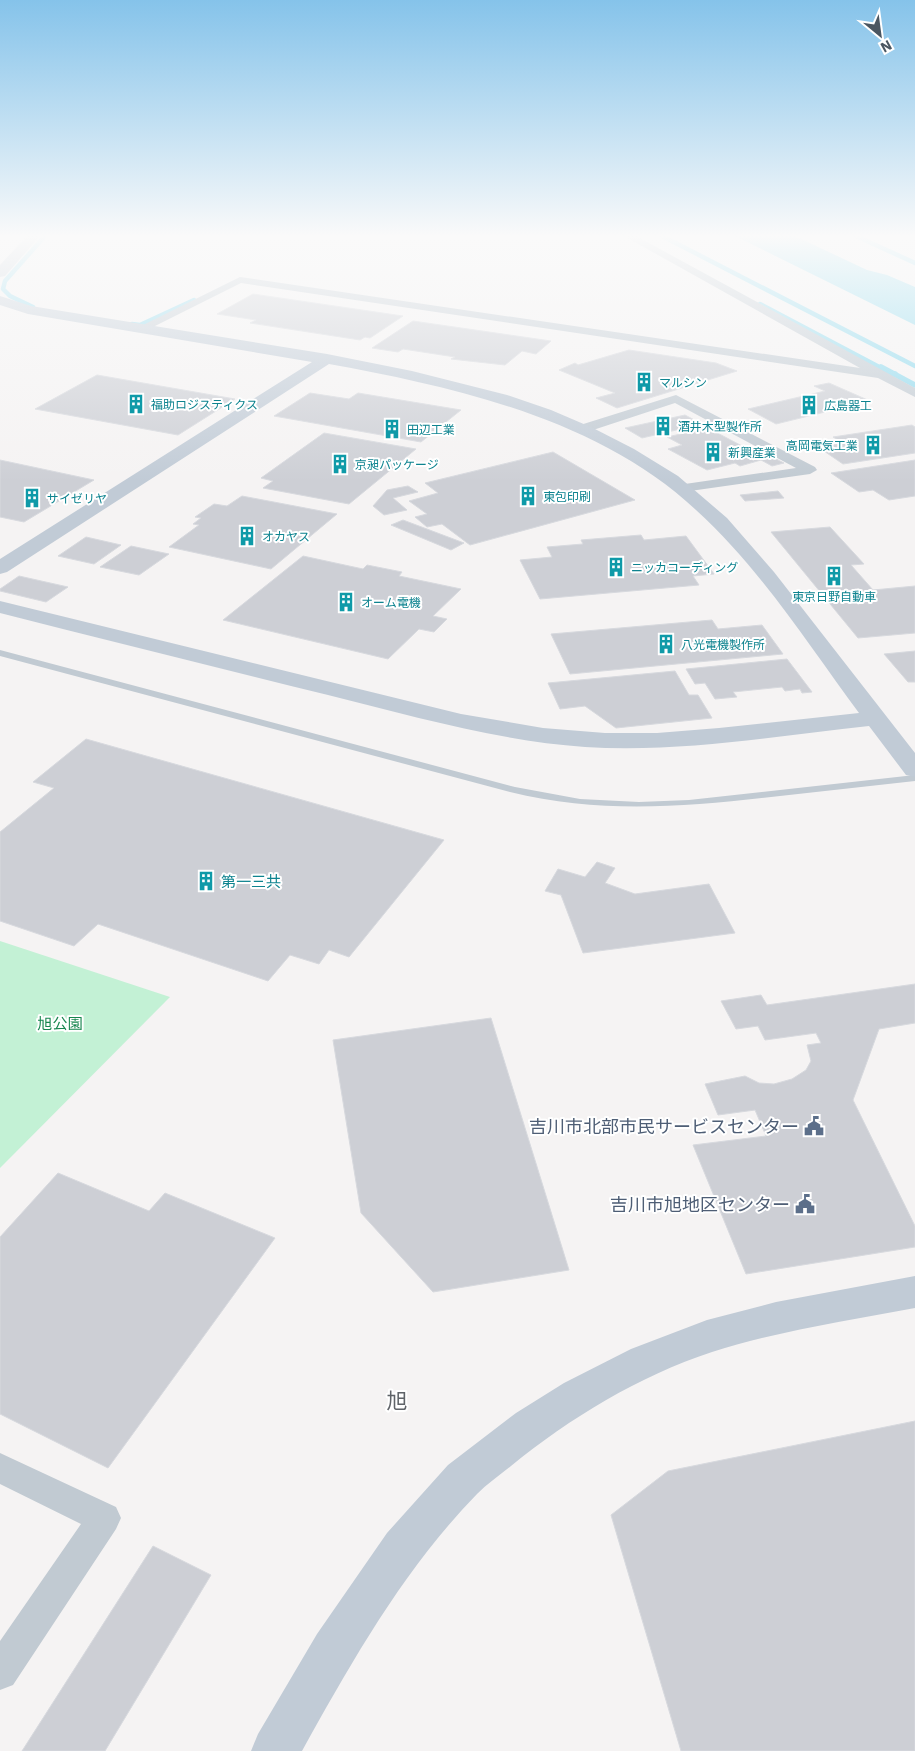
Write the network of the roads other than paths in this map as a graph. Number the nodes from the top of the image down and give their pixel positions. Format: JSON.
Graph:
{"nodes":[{"id":1,"x":74,"y":318,"type":"edge"},
{"id":2,"x":164,"y":318,"type":"edge"},
{"id":3,"x":496,"y":318,"type":"edge"},
{"id":4,"x":776,"y":318,"type":"edge"},
{"id":5,"x":141,"y":329,"type":"junction"},
{"id":6,"x":327,"y":360,"type":"junction"},
{"id":7,"x":878,"y":374,"type":"junction"},
{"id":8,"x":915,"y":393,"type":"edge"},
{"id":9,"x":582,"y":428,"type":"junction"},
{"id":10,"x":684,"y":488,"type":"junction"},
{"id":11,"x":0,"y":568,"type":"edge"},
{"id":12,"x":0,"y":608,"type":"edge"},
{"id":13,"x":0,"y":653,"type":"edge"},
{"id":14,"x":875,"y":718,"type":"junction"},
{"id":15,"x":915,"y":770,"type":"edge"},
{"id":16,"x":915,"y":778,"type":"edge"},
{"id":17,"x":915,"y":1292,"type":"edge"},
{"id":18,"x":0,"y":1468,"type":"edge"},
{"id":19,"x":0,"y":1672,"type":"edge"},
{"id":20,"x":275,"y":1751,"type":"edge"}],
"edges":[{"from":1,"to":5,"type":"street"},
{"from":2,"to":5,"type":"street"},
{"from":3,"to":7,"type":"street"},
{"from":4,"to":7,"type":"street"},
{"from":5,"to":6,"type":"street"},
{"from":6,"to":9,"type":"street"},
{"from":6,"to":11,"type":"street"},
{"from":7,"to":8,"type":"street"},
{"from":9,"to":10,"type":"street"},
{"from":9,"to":10,"type":"street"},
{"from":10,"to":14,"type":"street"},
{"from":12,"to":14,"type":"street"},
{"from":13,"to":16,"type":"lane"},
{"from":14,"to":15,"type":"street"},
{"from":17,"to":20,"type":"street"},
{"from":18,"to":19,"type":"street"}]}
